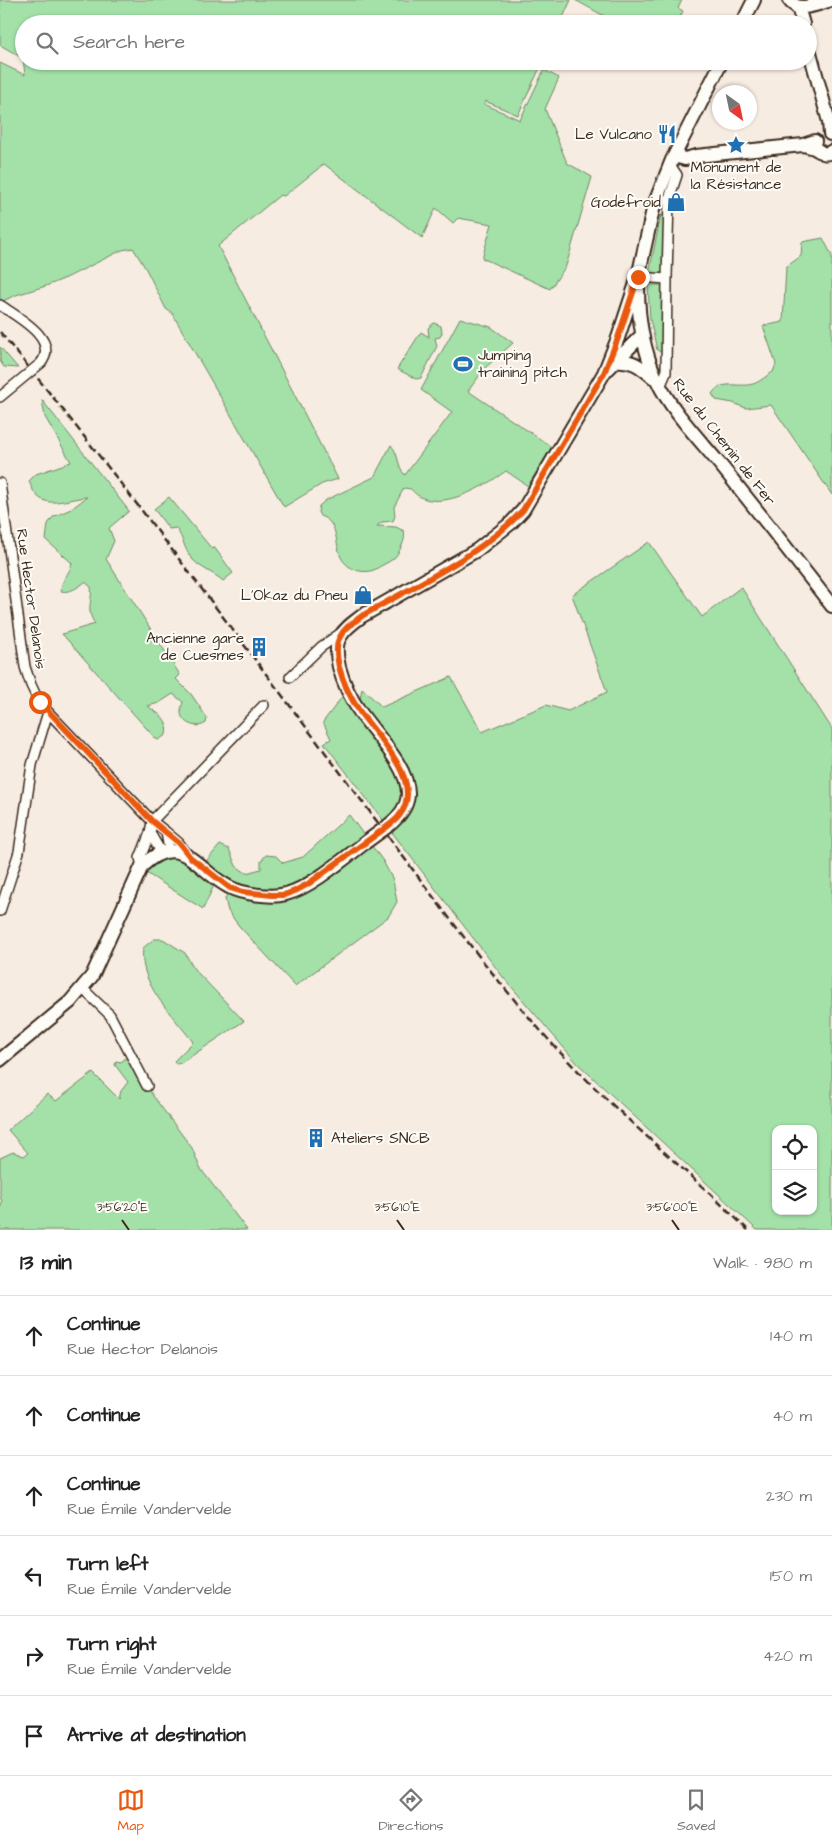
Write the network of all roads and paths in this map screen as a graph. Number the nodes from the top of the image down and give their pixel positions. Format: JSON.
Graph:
{"nodes":[{"id":1,"x":754,"y":0,"type":"edge"},
{"id":2,"x":832,"y":0,"type":"edge"},
{"id":3,"x":802,"y":3,"type":"edge"},
{"id":4,"x":746,"y":15,"type":"edge"},
{"id":5,"x":717,"y":70,"type":"edge"},
{"id":6,"x":815,"y":70,"type":"edge"},
{"id":7,"x":831,"y":135,"type":"edge"},
{"id":8,"x":680,"y":143,"type":"junction"},
{"id":9,"x":812,"y":145,"type":"junction"},
{"id":10,"x":832,"y":151,"type":"edge"},
{"id":11,"x":696,"y":156,"type":"junction"},
{"id":12,"x":672,"y":161,"type":"junction"},
{"id":13,"x":638,"y":277,"type":"junction"},
{"id":14,"x":666,"y":279,"type":"junction"},
{"id":15,"x":0,"y":305,"type":"edge"},
{"id":16,"x":642,"y":335,"type":"junction"},
{"id":17,"x":618,"y":338,"type":"junction"},
{"id":18,"x":615,"y":362,"type":"junction"},
{"id":19,"x":604,"y":373,"type":"junction"},
{"id":20,"x":659,"y":384,"type":"junction"},
{"id":21,"x":0,"y":397,"type":"edge"},
{"id":22,"x":0,"y":483,"type":"edge"},
{"id":23,"x":832,"y":606,"type":"edge"},
{"id":24,"x":345,"y":630,"type":"junction"},
{"id":25,"x":290,"y":677,"type":"dead end"},
{"id":26,"x":264,"y":704,"type":"dead end"},
{"id":27,"x":48,"y":712,"type":"junction"},
{"id":28,"x":152,"y":821,"type":"junction"},
{"id":29,"x":166,"y":832,"type":"junction"},
{"id":30,"x":150,"y":833,"type":"junction"},
{"id":31,"x":165,"y":851,"type":"junction"},
{"id":32,"x":190,"y":857,"type":"junction"},
{"id":33,"x":142,"y":866,"type":"junction"},
{"id":34,"x":0,"y":911,"type":"edge"},
{"id":35,"x":82,"y":988,"type":"junction"},
{"id":36,"x":0,"y":1060,"type":"edge"},
{"id":37,"x":147,"y":1086,"type":"dead end"}],
"edges":[{"from":1,"to":4,"type":"main road"},
{"from":2,"to":3,"type":"main road"},
{"from":5,"to":8,"type":"main road"},
{"from":6,"to":7,"type":"main road"},
{"from":7,"to":9,"type":"main road"},
{"from":8,"to":11,"type":"main road"},
{"from":8,"to":12,"type":"main road"},
{"from":9,"to":10,"type":"main road"},
{"from":9,"to":11,"type":"main road"},
{"from":11,"to":12,"type":"main road"},
{"from":12,"to":13,"type":"main road"},
{"from":12,"to":14,"type":"street"},
{"from":13,"to":14,"type":"street"},
{"from":13,"to":16,"type":"main road","name":"Rue du Chemin de Fer"},
{"from":13,"to":17,"type":"main road"},
{"from":14,"to":20,"type":"street"},
{"from":15,"to":21,"type":"street","bridge":true},
{"from":16,"to":17,"type":"main road"},
{"from":16,"to":18,"type":"main road"},
{"from":16,"to":20,"type":"main road","name":"Rue du Chemin de Fer"},
{"from":17,"to":19,"type":"main road"},
{"from":18,"to":19,"type":"main road"},
{"from":18,"to":20,"type":"main road"},
{"from":19,"to":24,"type":"main road"},
{"from":20,"to":23,"type":"main road","name":"Rue du Chemin de Fer"},
{"from":22,"to":27,"type":"street","name":"Rue Hector Delanois"},
{"from":24,"to":25,"type":"street"},
{"from":24,"to":32,"type":"main road","bridge":true},
{"from":26,"to":28,"type":"street"},
{"from":27,"to":28,"type":"street","name":"Rue Hector Delanois"},
{"from":27,"to":34,"type":"street"},
{"from":28,"to":29,"type":"street","name":"Rue Hector Delanois"},
{"from":28,"to":30,"type":"street"},
{"from":29,"to":31,"type":"street"},
{"from":29,"to":32,"type":"street","name":"Rue Hector Delanois"},
{"from":30,"to":31,"type":"street"},
{"from":30,"to":33,"type":"street"},
{"from":31,"to":32,"type":"main road"},
{"from":31,"to":33,"type":"main road"},
{"from":33,"to":35,"type":"main road"},
{"from":35,"to":36,"type":"main road"},
{"from":35,"to":37,"type":"street"}]}
